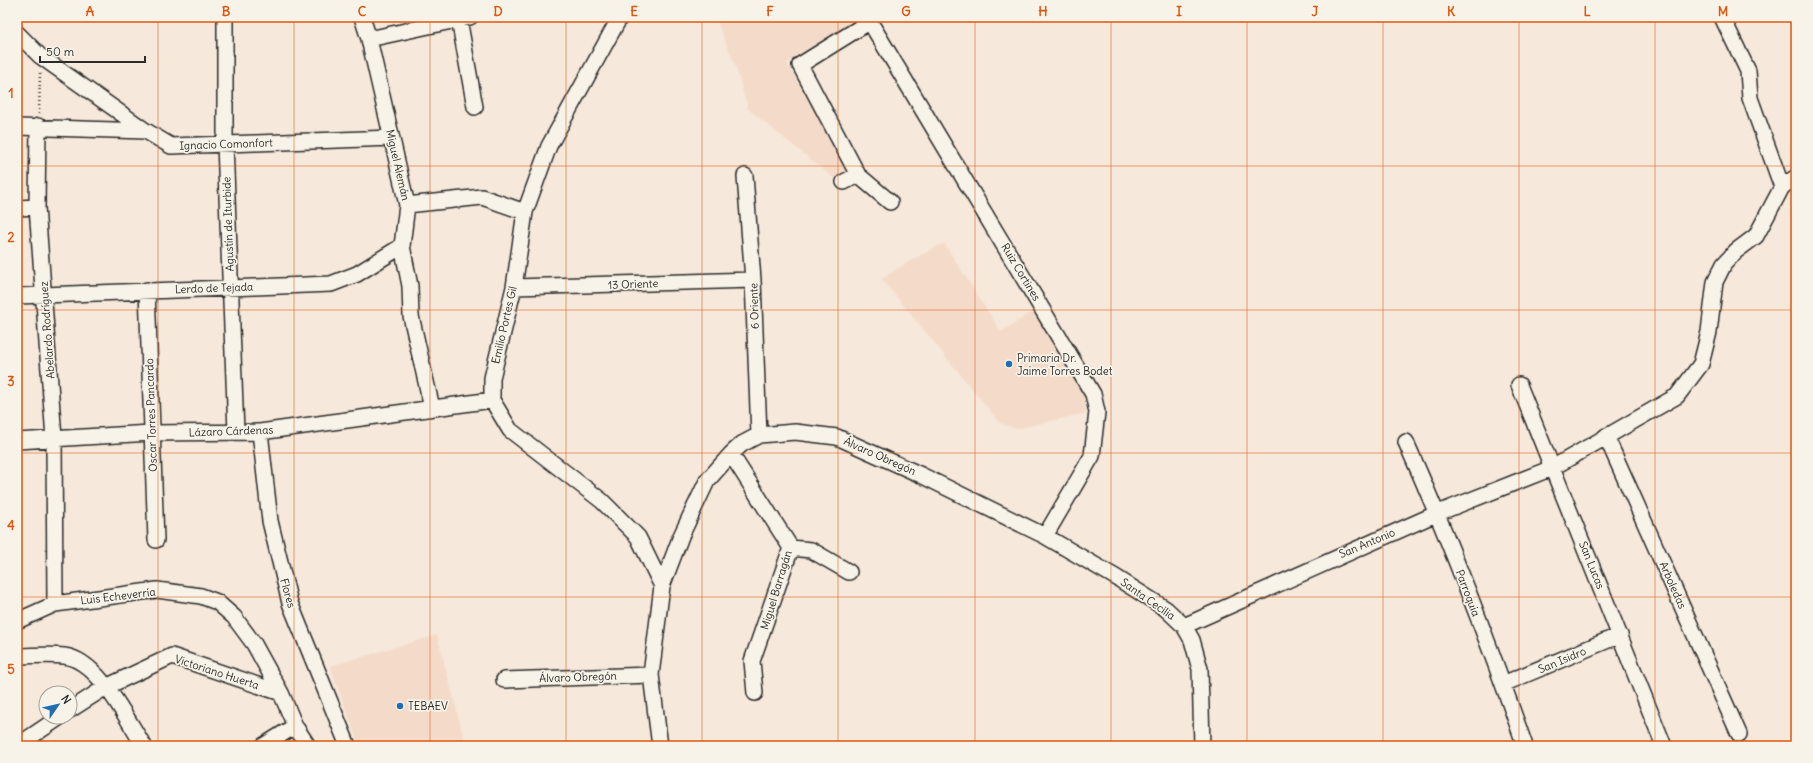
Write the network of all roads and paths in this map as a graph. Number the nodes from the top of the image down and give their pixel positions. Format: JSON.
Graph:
{"nodes":[{"id":1,"x":225,"y":17,"type":"edge"},
{"id":2,"x":362,"y":17,"type":"edge"},
{"id":3,"x":620,"y":17,"type":"edge"},
{"id":4,"x":1722,"y":17,"type":"edge"},
{"id":5,"x":465,"y":18,"type":"edge"},
{"id":6,"x":868,"y":20,"type":"edge"},
{"id":7,"x":17,"y":33,"type":"edge"},
{"id":8,"x":369,"y":39,"type":"junction"},
{"id":9,"x":40,"y":56,"type":"junction"},
{"id":10,"x":475,"y":107,"type":"dead end"},
{"id":11,"x":38,"y":126,"type":"junction"},
{"id":12,"x":17,"y":127,"type":"edge"},
{"id":13,"x":146,"y":131,"type":"junction"},
{"id":14,"x":392,"y":138,"type":"junction"},
{"id":15,"x":225,"y":144,"type":"junction"},
{"id":16,"x":858,"y":175,"type":"junction"},
{"id":17,"x":745,"y":176,"type":"dead end"},
{"id":18,"x":1796,"y":177,"type":"edge"},
{"id":19,"x":844,"y":182,"type":"dead end"},
{"id":20,"x":1782,"y":187,"type":"junction"},
{"id":21,"x":890,"y":202,"type":"dead end"},
{"id":22,"x":407,"y":206,"type":"junction"},
{"id":23,"x":37,"y":207,"type":"junction"},
{"id":24,"x":17,"y":208,"type":"edge"},
{"id":25,"x":525,"y":212,"type":"junction"},
{"id":26,"x":402,"y":246,"type":"junction"},
{"id":27,"x":753,"y":280,"type":"junction"},
{"id":28,"x":514,"y":287,"type":"junction"},
{"id":29,"x":230,"y":288,"type":"junction"},
{"id":30,"x":147,"y":290,"type":"junction"},
{"id":31,"x":45,"y":295,"type":"junction"},
{"id":32,"x":17,"y":296,"type":"edge"},
{"id":33,"x":1519,"y":385,"type":"dead end"},
{"id":34,"x":492,"y":400,"type":"junction"},
{"id":35,"x":432,"y":408,"type":"junction"},
{"id":36,"x":236,"y":432,"type":"junction"},
{"id":37,"x":260,"y":432,"type":"junction"},
{"id":38,"x":151,"y":433,"type":"junction"},
{"id":39,"x":759,"y":436,"type":"junction"},
{"id":40,"x":1606,"y":436,"type":"junction"},
{"id":41,"x":54,"y":438,"type":"junction"},
{"id":42,"x":17,"y":441,"type":"edge"},
{"id":43,"x":1406,"y":442,"type":"dead end"},
{"id":44,"x":731,"y":454,"type":"junction"},
{"id":45,"x":1552,"y":468,"type":"junction"},
{"id":46,"x":1438,"y":513,"type":"junction"},
{"id":47,"x":1045,"y":536,"type":"junction"},
{"id":48,"x":156,"y":540,"type":"dead end"},
{"id":49,"x":791,"y":548,"type":"junction"},
{"id":50,"x":849,"y":572,"type":"dead end"},
{"id":51,"x":662,"y":586,"type":"junction"},
{"id":52,"x":55,"y":604,"type":"junction"},
{"id":53,"x":17,"y":621,"type":"edge"},
{"id":54,"x":1184,"y":626,"type":"junction"},
{"id":55,"x":1620,"y":635,"type":"junction"},
{"id":56,"x":17,"y":656,"type":"edge"},
{"id":57,"x":651,"y":675,"type":"junction"},
{"id":58,"x":504,"y":680,"type":"dead end"},
{"id":59,"x":1504,"y":684,"type":"junction"},
{"id":60,"x":106,"y":687,"type":"junction"},
{"id":61,"x":281,"y":693,"type":"junction"},
{"id":62,"x":755,"y":693,"type":"dead end"},
{"id":63,"x":78,"y":705,"type":"edge"},
{"id":64,"x":48,"y":725,"type":"edge"},
{"id":65,"x":295,"y":726,"type":"junction"},
{"id":66,"x":1739,"y":734,"type":"dead end"},
{"id":67,"x":17,"y":746,"type":"edge"},
{"id":68,"x":144,"y":746,"type":"edge"},
{"id":69,"x":263,"y":746,"type":"edge"},
{"id":70,"x":308,"y":746,"type":"edge"},
{"id":71,"x":348,"y":746,"type":"edge"},
{"id":72,"x":660,"y":746,"type":"edge"},
{"id":73,"x":1202,"y":746,"type":"edge"},
{"id":74,"x":1525,"y":746,"type":"edge"},
{"id":75,"x":1664,"y":746,"type":"edge"}],
"edges":[{"from":1,"to":15,"type":"street","name":"Agustín de Iturbide"},
{"from":2,"to":8,"type":"street","name":"Miguel Alemán"},
{"from":3,"to":25,"type":"street","name":"Emilio Portes Gil"},
{"from":4,"to":20,"type":"street"},
{"from":5,"to":8,"type":"street"},
{"from":5,"to":10,"type":"street"},
{"from":6,"to":16,"type":"street"},
{"from":6,"to":47,"type":"street","name":"Ruiz Cortines"},
{"from":7,"to":9,"type":"street"},
{"from":8,"to":14,"type":"street","name":"Miguel Alemán"},
{"from":9,"to":11,"type":"path"},
{"from":9,"to":13,"type":"street"},
{"from":11,"to":12,"type":"street","name":"Ignacio Comonfort"},
{"from":11,"to":13,"type":"street","name":"Ignacio Comonfort"},
{"from":11,"to":23,"type":"street","name":"Abelardo Rodríguez"},
{"from":13,"to":15,"type":"street","name":"Ignacio Comonfort"},
{"from":14,"to":15,"type":"street","name":"Ignacio Comonfort"},
{"from":14,"to":22,"type":"street","name":"Miguel Alemán"},
{"from":15,"to":29,"type":"street","name":"Agustín de Iturbide"},
{"from":16,"to":19,"type":"street"},
{"from":16,"to":21,"type":"street"},
{"from":17,"to":27,"type":"street","name":"6 Oriente"},
{"from":18,"to":20,"type":"street"},
{"from":20,"to":40,"type":"street","name":"San Antonio"},
{"from":22,"to":25,"type":"street"},
{"from":22,"to":26,"type":"street","name":"Miguel Alemán"},
{"from":23,"to":24,"type":"street"},
{"from":23,"to":31,"type":"street","name":"Abelardo Rodríguez"},
{"from":25,"to":28,"type":"street","name":"Emilio Portes Gil"},
{"from":26,"to":29,"type":"street","name":"Lerdo de Tejada"},
{"from":26,"to":35,"type":"street","name":"Miguel Alemán"},
{"from":27,"to":28,"type":"street","name":"13 Oriente"},
{"from":27,"to":39,"type":"street","name":"6 Oriente"},
{"from":28,"to":34,"type":"street","name":"Emilio Portes Gil"},
{"from":29,"to":30,"type":"street","name":"Lerdo de Tejada"},
{"from":29,"to":36,"type":"street","name":"Agustín de Iturbide"},
{"from":30,"to":31,"type":"street","name":"Lerdo de Tejada"},
{"from":30,"to":38,"type":"street","name":"Oscar Torres Pancardo"},
{"from":31,"to":32,"type":"street","name":"Lerdo de Tejada"},
{"from":31,"to":41,"type":"street","name":"Abelardo Rodríguez"},
{"from":33,"to":45,"type":"street","name":"San Lucas"},
{"from":34,"to":35,"type":"street","name":"Lázaro Cárdenas"},
{"from":34,"to":51,"type":"street"},
{"from":35,"to":37,"type":"street","name":"Lázaro Cárdenas"},
{"from":36,"to":37,"type":"street","name":"Lázaro Cárdenas"},
{"from":36,"to":38,"type":"street","name":"Lázaro Cárdenas"},
{"from":37,"to":71,"type":"street","name":"Flores"},
{"from":38,"to":41,"type":"street","name":"Lázaro Cárdenas"},
{"from":38,"to":48,"type":"street","name":"Oscar Torres Pancardo"},
{"from":39,"to":44,"type":"street","name":"Álvaro Obregón"},
{"from":39,"to":47,"type":"street","name":"Álvaro Obregón"},
{"from":40,"to":45,"type":"street","name":"San Antonio"},
{"from":40,"to":66,"type":"street","name":"Arboledas"},
{"from":41,"to":42,"type":"street","name":"Lázaro Cárdenas"},
{"from":41,"to":52,"type":"street","name":"Abelardo Rodríguez"},
{"from":43,"to":46,"type":"street","name":"Parroquia"},
{"from":44,"to":49,"type":"street","name":"Miguel Barragán"},
{"from":44,"to":51,"type":"street","name":"Álvaro Obregón"},
{"from":45,"to":46,"type":"street","name":"San Antonio"},
{"from":45,"to":55,"type":"street","name":"San Lucas"},
{"from":46,"to":54,"type":"street","name":"San Antonio"},
{"from":46,"to":59,"type":"street","name":"Parroquia"},
{"from":47,"to":54,"type":"street","name":"Santa Cecilia"},
{"from":49,"to":50,"type":"street"},
{"from":49,"to":62,"type":"street","name":"Miguel Barragán"},
{"from":51,"to":57,"type":"street","name":"Álvaro Obregón"},
{"from":52,"to":53,"type":"street","name":"Luis Echeverría"},
{"from":52,"to":61,"type":"street","name":"Luis Echeverría"},
{"from":54,"to":73,"type":"street","name":"Santa Cecilia"},
{"from":55,"to":59,"type":"street","name":"San Isidro"},
{"from":55,"to":75,"type":"street","name":"San Lucas"},
{"from":56,"to":60,"type":"street"},
{"from":57,"to":58,"type":"street","name":"Álvaro Obregón"},
{"from":57,"to":72,"type":"street","name":"Álvaro Obregón"},
{"from":59,"to":74,"type":"street","name":"Parroquia"},
{"from":60,"to":61,"type":"street","name":"Victoriano Huerta"},
{"from":60,"to":63,"type":"street","name":"Victoriano Huerta"},
{"from":60,"to":68,"type":"street"},
{"from":61,"to":65,"type":"street","name":"Luis Echeverría"},
{"from":64,"to":67,"type":"street"},
{"from":65,"to":69,"type":"street"},
{"from":65,"to":70,"type":"street","name":"Luis Echeverría"}]}
